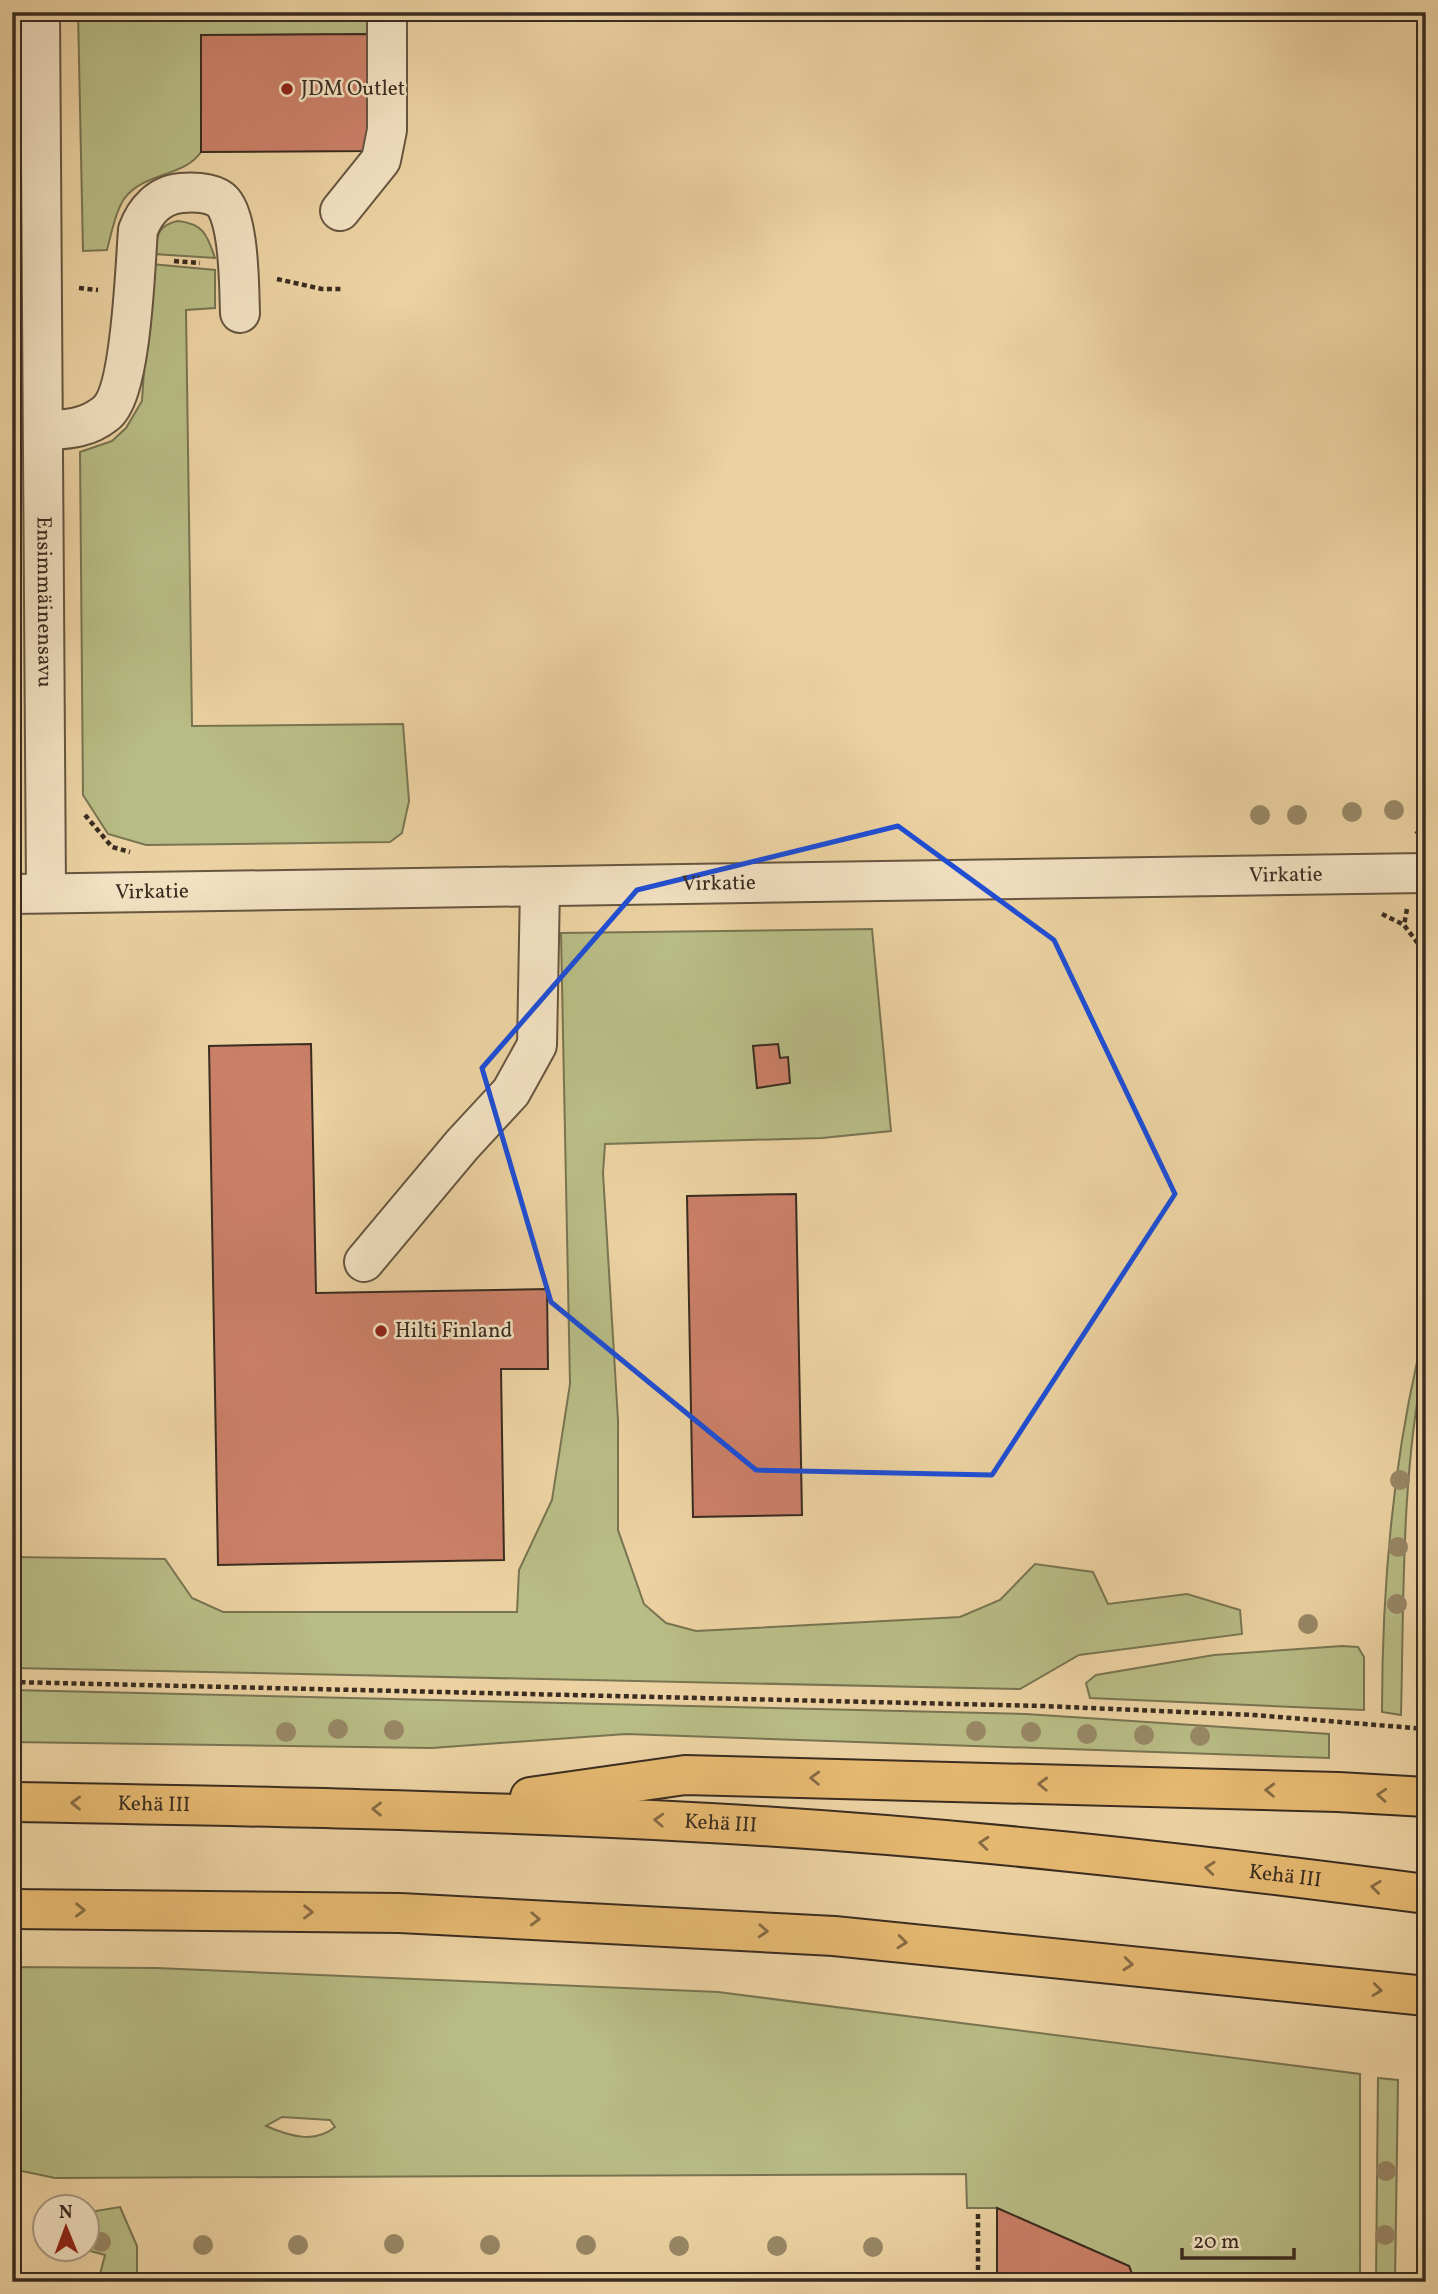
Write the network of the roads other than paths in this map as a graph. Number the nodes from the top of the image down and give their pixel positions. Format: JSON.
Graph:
{"nodes":[{"id":1,"x":40,"y":12,"type":"edge"},
{"id":2,"x":387,"y":12,"type":"edge"},
{"id":3,"x":340,"y":211,"type":"dead end"},
{"id":4,"x":240,"y":313,"type":"dead end"},
{"id":5,"x":42,"y":316,"type":"edge"},
{"id":6,"x":33,"y":442,"type":"edge"},
{"id":7,"x":1420,"y":874,"type":"edge"},
{"id":8,"x":540,"y":887,"type":"junction"},
{"id":9,"x":29,"y":894,"type":"edge"},
{"id":10,"x":364,"y":1262,"type":"dead end"},
{"id":11,"x":1426,"y":1797,"type":"edge"},
{"id":12,"x":12,"y":1802,"type":"edge"},
{"id":13,"x":445,"y":1810,"type":"junction"},
{"id":14,"x":1426,"y":1894,"type":"edge"},
{"id":15,"x":12,"y":1909,"type":"edge"},
{"id":16,"x":1426,"y":1996,"type":"edge"}],
"edges":[{"from":1,"to":5,"type":"street","name":"Ensimmäinensavu"},
{"from":2,"to":3,"type":"street"},
{"from":4,"to":6,"type":"street"},
{"from":5,"to":6,"type":"street","name":"Ensimmäinensavu"},
{"from":6,"to":9,"type":"street","name":"Ensimmäinensavu"},
{"from":7,"to":8,"type":"street","name":"Virkatie"},
{"from":8,"to":9,"type":"street","name":"Virkatie"},
{"from":8,"to":10,"type":"street"},
{"from":11,"to":13,"type":"highway","one_way":true},
{"from":13,"to":12,"type":"highway","name":"Kehä III","one_way":true},
{"from":14,"to":13,"type":"highway","name":"Kehä III","one_way":true},
{"from":15,"to":16,"type":"highway","one_way":true}]}
